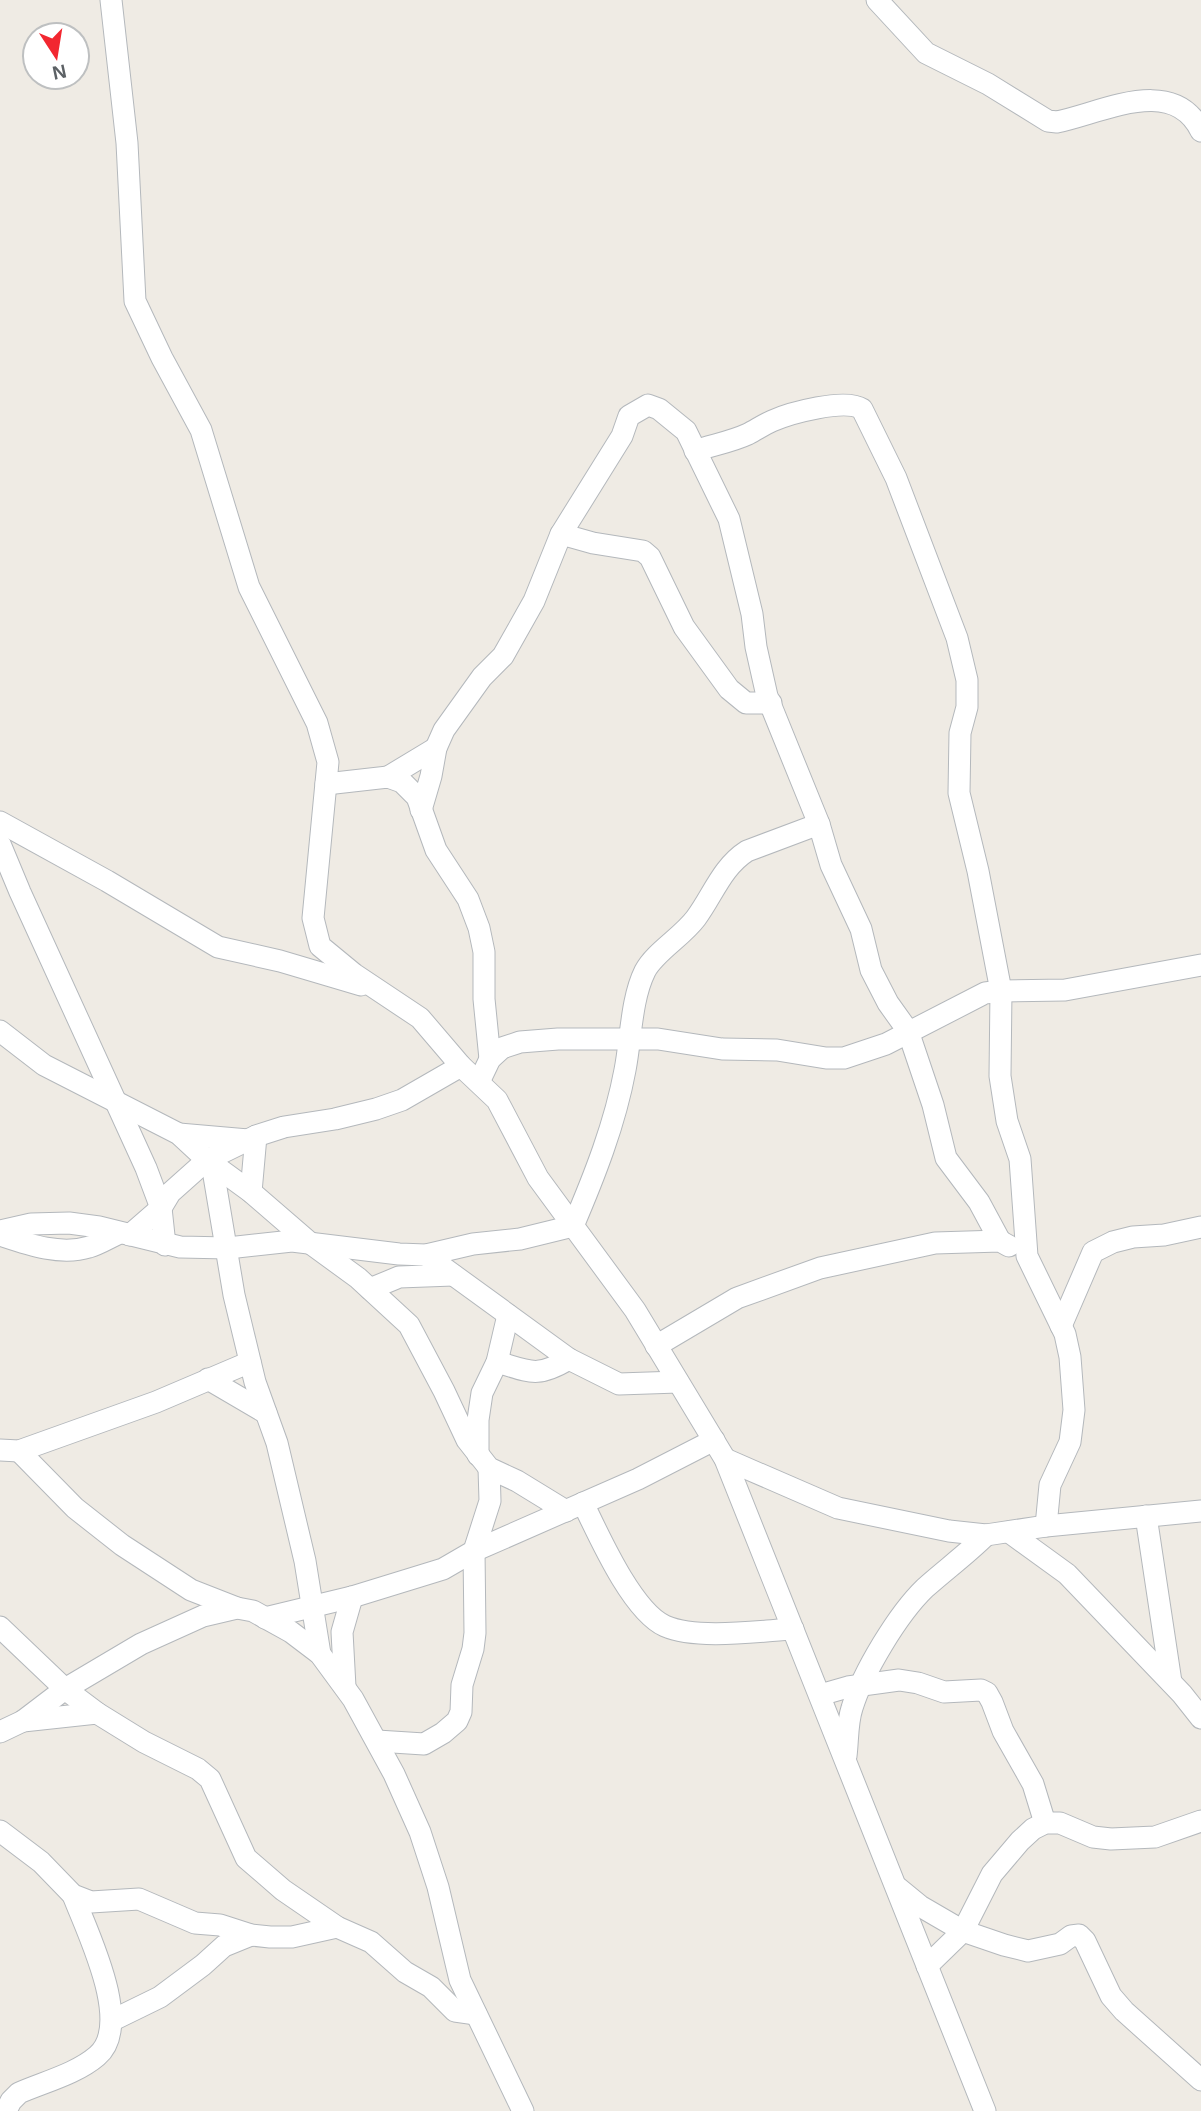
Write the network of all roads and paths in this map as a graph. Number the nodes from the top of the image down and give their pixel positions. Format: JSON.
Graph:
{"nodes":[{"id":1,"x":111,"y":0,"type":"edge"},
{"id":2,"x":877,"y":0,"type":"edge"},
{"id":3,"x":1201,"y":131,"type":"edge"},
{"id":4,"x":695,"y":451,"type":"junction"},
{"id":5,"x":561,"y":534,"type":"junction"},
{"id":6,"x":771,"y":703,"type":"junction"},
{"id":7,"x":436,"y":748,"type":"junction"},
{"id":8,"x":388,"y":778,"type":"junction"},
{"id":9,"x":326,"y":783,"type":"junction"},
{"id":10,"x":421,"y":810,"type":"junction"},
{"id":11,"x":0,"y":822,"type":"edge"},
{"id":12,"x":818,"y":824,"type":"junction"},
{"id":13,"x":0,"y":844,"type":"edge"},
{"id":14,"x":1201,"y":965,"type":"edge"},
{"id":15,"x":1000,"y":990,"type":"junction"},
{"id":16,"x":379,"y":991,"type":"junction"},
{"id":17,"x":888,"y":1003,"type":"junction"},
{"id":18,"x":0,"y":1031,"type":"edge"},
{"id":19,"x":908,"y":1031,"type":"junction"},
{"id":20,"x":630,"y":1041,"type":"junction"},
{"id":21,"x":886,"y":1044,"type":"junction"},
{"id":22,"x":490,"y":1059,"type":"junction"},
{"id":23,"x":919,"y":1062,"type":"junction"},
{"id":24,"x":461,"y":1066,"type":"junction"},
{"id":25,"x":479,"y":1082,"type":"junction"},
{"id":26,"x":118,"y":1104,"type":"junction"},
{"id":27,"x":179,"y":1135,"type":"junction"},
{"id":28,"x":252,"y":1138,"type":"junction"},
{"id":29,"x":210,"y":1162,"type":"junction"},
{"id":30,"x":251,"y":1192,"type":"junction"},
{"id":31,"x":161,"y":1208,"type":"junction"},
{"id":32,"x":573,"y":1226,"type":"junction"},
{"id":33,"x":1201,"y":1227,"type":"edge"},
{"id":34,"x":0,"y":1233,"type":"edge"},
{"id":35,"x":125,"y":1234,"type":"junction"},
{"id":36,"x":1012,"y":1242,"type":"junction"},
{"id":37,"x":310,"y":1243,"type":"junction"},
{"id":38,"x":165,"y":1245,"type":"junction"},
{"id":39,"x":228,"y":1248,"type":"junction"},
{"id":40,"x":369,"y":1250,"type":"junction"},
{"id":41,"x":426,"y":1255,"type":"junction"},
{"id":42,"x":1036,"y":1274,"type":"junction"},
{"id":43,"x":453,"y":1275,"type":"junction"},
{"id":44,"x":364,"y":1284,"type":"junction"},
{"id":45,"x":1073,"y":1297,"type":"junction"},
{"id":46,"x":508,"y":1315,"type":"junction"},
{"id":47,"x":1061,"y":1326,"type":"junction"},
{"id":48,"x":656,"y":1346,"type":"junction"},
{"id":49,"x":569,"y":1359,"type":"junction"},
{"id":50,"x":250,"y":1362,"type":"junction"},
{"id":51,"x":497,"y":1362,"type":"junction"},
{"id":52,"x":208,"y":1379,"type":"junction"},
{"id":53,"x":678,"y":1382,"type":"junction"},
{"id":54,"x":482,"y":1393,"type":"junction"},
{"id":55,"x":450,"y":1404,"type":"junction"},
{"id":56,"x":266,"y":1413,"type":"junction"},
{"id":57,"x":714,"y":1440,"type":"junction"},
{"id":58,"x":9,"y":1451,"type":"edge"},
{"id":59,"x":725,"y":1459,"type":"junction"},
{"id":60,"x":484,"y":1461,"type":"junction"},
{"id":61,"x":574,"y":1507,"type":"junction"},
{"id":62,"x":1201,"y":1511,"type":"edge"},
{"id":63,"x":1146,"y":1516,"type":"junction"},
{"id":64,"x":1046,"y":1526,"type":"junction"},
{"id":65,"x":1009,"y":1532,"type":"junction"},
{"id":66,"x":986,"y":1535,"type":"junction"},
{"id":67,"x":474,"y":1551,"type":"junction"},
{"id":68,"x":352,"y":1597,"type":"junction"},
{"id":69,"x":312,"y":1605,"type":"junction"},
{"id":70,"x":237,"y":1608,"type":"junction"},
{"id":71,"x":265,"y":1618,"type":"junction"},
{"id":72,"x":0,"y":1627,"type":"edge"},
{"id":73,"x":793,"y":1629,"type":"junction"},
{"id":74,"x":320,"y":1654,"type":"junction"},
{"id":75,"x":1171,"y":1682,"type":"junction"},
{"id":76,"x":862,"y":1685,"type":"junction"},
{"id":77,"x":345,"y":1687,"type":"junction"},
{"id":78,"x":65,"y":1689,"type":"junction"},
{"id":79,"x":820,"y":1695,"type":"junction"},
{"id":80,"x":97,"y":1713,"type":"junction"},
{"id":81,"x":1201,"y":1718,"type":"edge"},
{"id":82,"x":23,"y":1721,"type":"junction"},
{"id":83,"x":0,"y":1732,"type":"edge"},
{"id":84,"x":376,"y":1741,"type":"junction"},
{"id":85,"x":846,"y":1757,"type":"junction"},
{"id":86,"x":1201,"y":1821,"type":"edge"},
{"id":87,"x":1045,"y":1823,"type":"junction"},
{"id":88,"x":0,"y":1831,"type":"edge"},
{"id":89,"x":895,"y":1885,"type":"junction"},
{"id":90,"x":73,"y":1895,"type":"junction"},
{"id":91,"x":937,"y":1916,"type":"junction"},
{"id":92,"x":337,"y":1927,"type":"junction"},
{"id":93,"x":912,"y":1928,"type":"junction"},
{"id":94,"x":963,"y":1931,"type":"junction"},
{"id":95,"x":222,"y":1936,"type":"junction"},
{"id":96,"x":454,"y":1961,"type":"junction"},
{"id":97,"x":927,"y":1966,"type":"junction"},
{"id":98,"x":430,"y":1987,"type":"junction"},
{"id":99,"x":460,"y":2009,"type":"junction"},
{"id":100,"x":113,"y":2020,"type":"junction"},
{"id":101,"x":1201,"y":2080,"type":"edge"},
{"id":102,"x":6,"y":2111,"type":"edge"},
{"id":103,"x":523,"y":2111,"type":"edge"},
{"id":104,"x":985,"y":2111,"type":"edge"}],
"edges":[{"from":1,"to":9,"type":"street"},
{"from":2,"to":3,"type":"street"},
{"from":4,"to":5,"type":"street"},
{"from":4,"to":6,"type":"street"},
{"from":4,"to":15,"type":"street"},
{"from":5,"to":6,"type":"street"},
{"from":5,"to":7,"type":"street"},
{"from":6,"to":12,"type":"street"},
{"from":7,"to":8,"type":"street"},
{"from":7,"to":10,"type":"street"},
{"from":8,"to":9,"type":"street"},
{"from":8,"to":10,"type":"street"},
{"from":9,"to":16,"type":"street"},
{"from":10,"to":22,"type":"street"},
{"from":11,"to":16,"type":"street"},
{"from":12,"to":17,"type":"street"},
{"from":12,"to":20,"type":"street"},
{"from":13,"to":26,"type":"street"},
{"from":14,"to":15,"type":"street"},
{"from":15,"to":19,"type":"street"},
{"from":15,"to":36,"type":"street"},
{"from":16,"to":24,"type":"street"},
{"from":17,"to":19,"type":"street"},
{"from":17,"to":21,"type":"street"},
{"from":18,"to":26,"type":"street"},
{"from":19,"to":21,"type":"street"},
{"from":19,"to":23,"type":"street"},
{"from":20,"to":21,"type":"street"},
{"from":20,"to":22,"type":"street"},
{"from":20,"to":32,"type":"street"},
{"from":21,"to":23,"type":"street"},
{"from":22,"to":25,"type":"street"},
{"from":23,"to":36,"type":"street"},
{"from":24,"to":25,"type":"street"},
{"from":24,"to":28,"type":"street"},
{"from":25,"to":32,"type":"street"},
{"from":26,"to":27,"type":"street"},
{"from":26,"to":31,"type":"street"},
{"from":27,"to":28,"type":"street"},
{"from":27,"to":29,"type":"street"},
{"from":28,"to":29,"type":"street"},
{"from":28,"to":30,"type":"street"},
{"from":29,"to":30,"type":"street"},
{"from":29,"to":31,"type":"street"},
{"from":29,"to":39,"type":"street"},
{"from":30,"to":37,"type":"street"},
{"from":31,"to":35,"type":"street"},
{"from":31,"to":38,"type":"street"},
{"from":32,"to":41,"type":"street"},
{"from":32,"to":48,"type":"street"},
{"from":33,"to":45,"type":"street"},
{"from":34,"to":35,"type":"street"},
{"from":35,"to":38,"type":"street"},
{"from":36,"to":42,"type":"street"},
{"from":36,"to":48,"type":"street"},
{"from":37,"to":39,"type":"street"},
{"from":37,"to":40,"type":"street"},
{"from":37,"to":44,"type":"street"},
{"from":38,"to":39,"type":"street"},
{"from":39,"to":50,"type":"street"},
{"from":40,"to":41,"type":"street"},
{"from":40,"to":44,"type":"street"},
{"from":41,"to":43,"type":"street"},
{"from":42,"to":45,"type":"street"},
{"from":42,"to":47,"type":"street"},
{"from":43,"to":44,"type":"street"},
{"from":43,"to":46,"type":"street"},
{"from":44,"to":55,"type":"street"},
{"from":45,"to":47,"type":"street"},
{"from":46,"to":49,"type":"street"},
{"from":46,"to":51,"type":"street"},
{"from":47,"to":64,"type":"street"},
{"from":48,"to":53,"type":"street"},
{"from":49,"to":51,"type":"street"},
{"from":49,"to":53,"type":"street"},
{"from":50,"to":52,"type":"street"},
{"from":50,"to":56,"type":"street"},
{"from":51,"to":54,"type":"street"},
{"from":52,"to":56,"type":"street"},
{"from":52,"to":58,"type":"street"},
{"from":53,"to":57,"type":"street"},
{"from":54,"to":55,"type":"street"},
{"from":54,"to":60,"type":"street"},
{"from":55,"to":60,"type":"street"},
{"from":56,"to":69,"type":"street"},
{"from":57,"to":59,"type":"street"},
{"from":57,"to":61,"type":"street"},
{"from":58,"to":70,"type":"street"},
{"from":59,"to":66,"type":"street"},
{"from":59,"to":73,"type":"street"},
{"from":60,"to":61,"type":"street"},
{"from":60,"to":67,"type":"street"},
{"from":61,"to":67,"type":"street"},
{"from":61,"to":73,"type":"street"},
{"from":62,"to":63,"type":"street"},
{"from":63,"to":64,"type":"street"},
{"from":63,"to":75,"type":"street"},
{"from":64,"to":65,"type":"street"},
{"from":65,"to":66,"type":"street"},
{"from":65,"to":75,"type":"street"},
{"from":66,"to":76,"type":"street"},
{"from":67,"to":68,"type":"street"},
{"from":67,"to":84,"type":"street"},
{"from":68,"to":69,"type":"street"},
{"from":68,"to":77,"type":"street"},
{"from":69,"to":71,"type":"street"},
{"from":69,"to":74,"type":"street"},
{"from":70,"to":71,"type":"street"},
{"from":70,"to":78,"type":"street"},
{"from":71,"to":74,"type":"street"},
{"from":72,"to":78,"type":"street"},
{"from":73,"to":79,"type":"street"},
{"from":74,"to":77,"type":"street"},
{"from":75,"to":81,"type":"street"},
{"from":76,"to":79,"type":"street"},
{"from":76,"to":85,"type":"street"},
{"from":76,"to":87,"type":"street"},
{"from":77,"to":84,"type":"street"},
{"from":78,"to":80,"type":"street"},
{"from":78,"to":82,"type":"street"},
{"from":79,"to":85,"type":"street"},
{"from":80,"to":82,"type":"street"},
{"from":80,"to":92,"type":"street"},
{"from":82,"to":83,"type":"street"},
{"from":84,"to":96,"type":"street"},
{"from":85,"to":89,"type":"street"},
{"from":86,"to":87,"type":"street"},
{"from":87,"to":94,"type":"street"},
{"from":88,"to":90,"type":"street"},
{"from":89,"to":91,"type":"street"},
{"from":89,"to":93,"type":"street"},
{"from":90,"to":95,"type":"street"},
{"from":90,"to":100,"type":"street"},
{"from":91,"to":93,"type":"street"},
{"from":91,"to":94,"type":"street"},
{"from":92,"to":95,"type":"street"},
{"from":92,"to":98,"type":"street"},
{"from":93,"to":97,"type":"street"},
{"from":94,"to":97,"type":"street"},
{"from":94,"to":101,"type":"street"},
{"from":95,"to":100,"type":"street"},
{"from":96,"to":98,"type":"street"},
{"from":96,"to":99,"type":"street"},
{"from":96,"to":99,"type":"street"},
{"from":97,"to":104,"type":"street"},
{"from":98,"to":99,"type":"street"},
{"from":99,"to":103,"type":"street"},
{"from":100,"to":102,"type":"street"}]}
